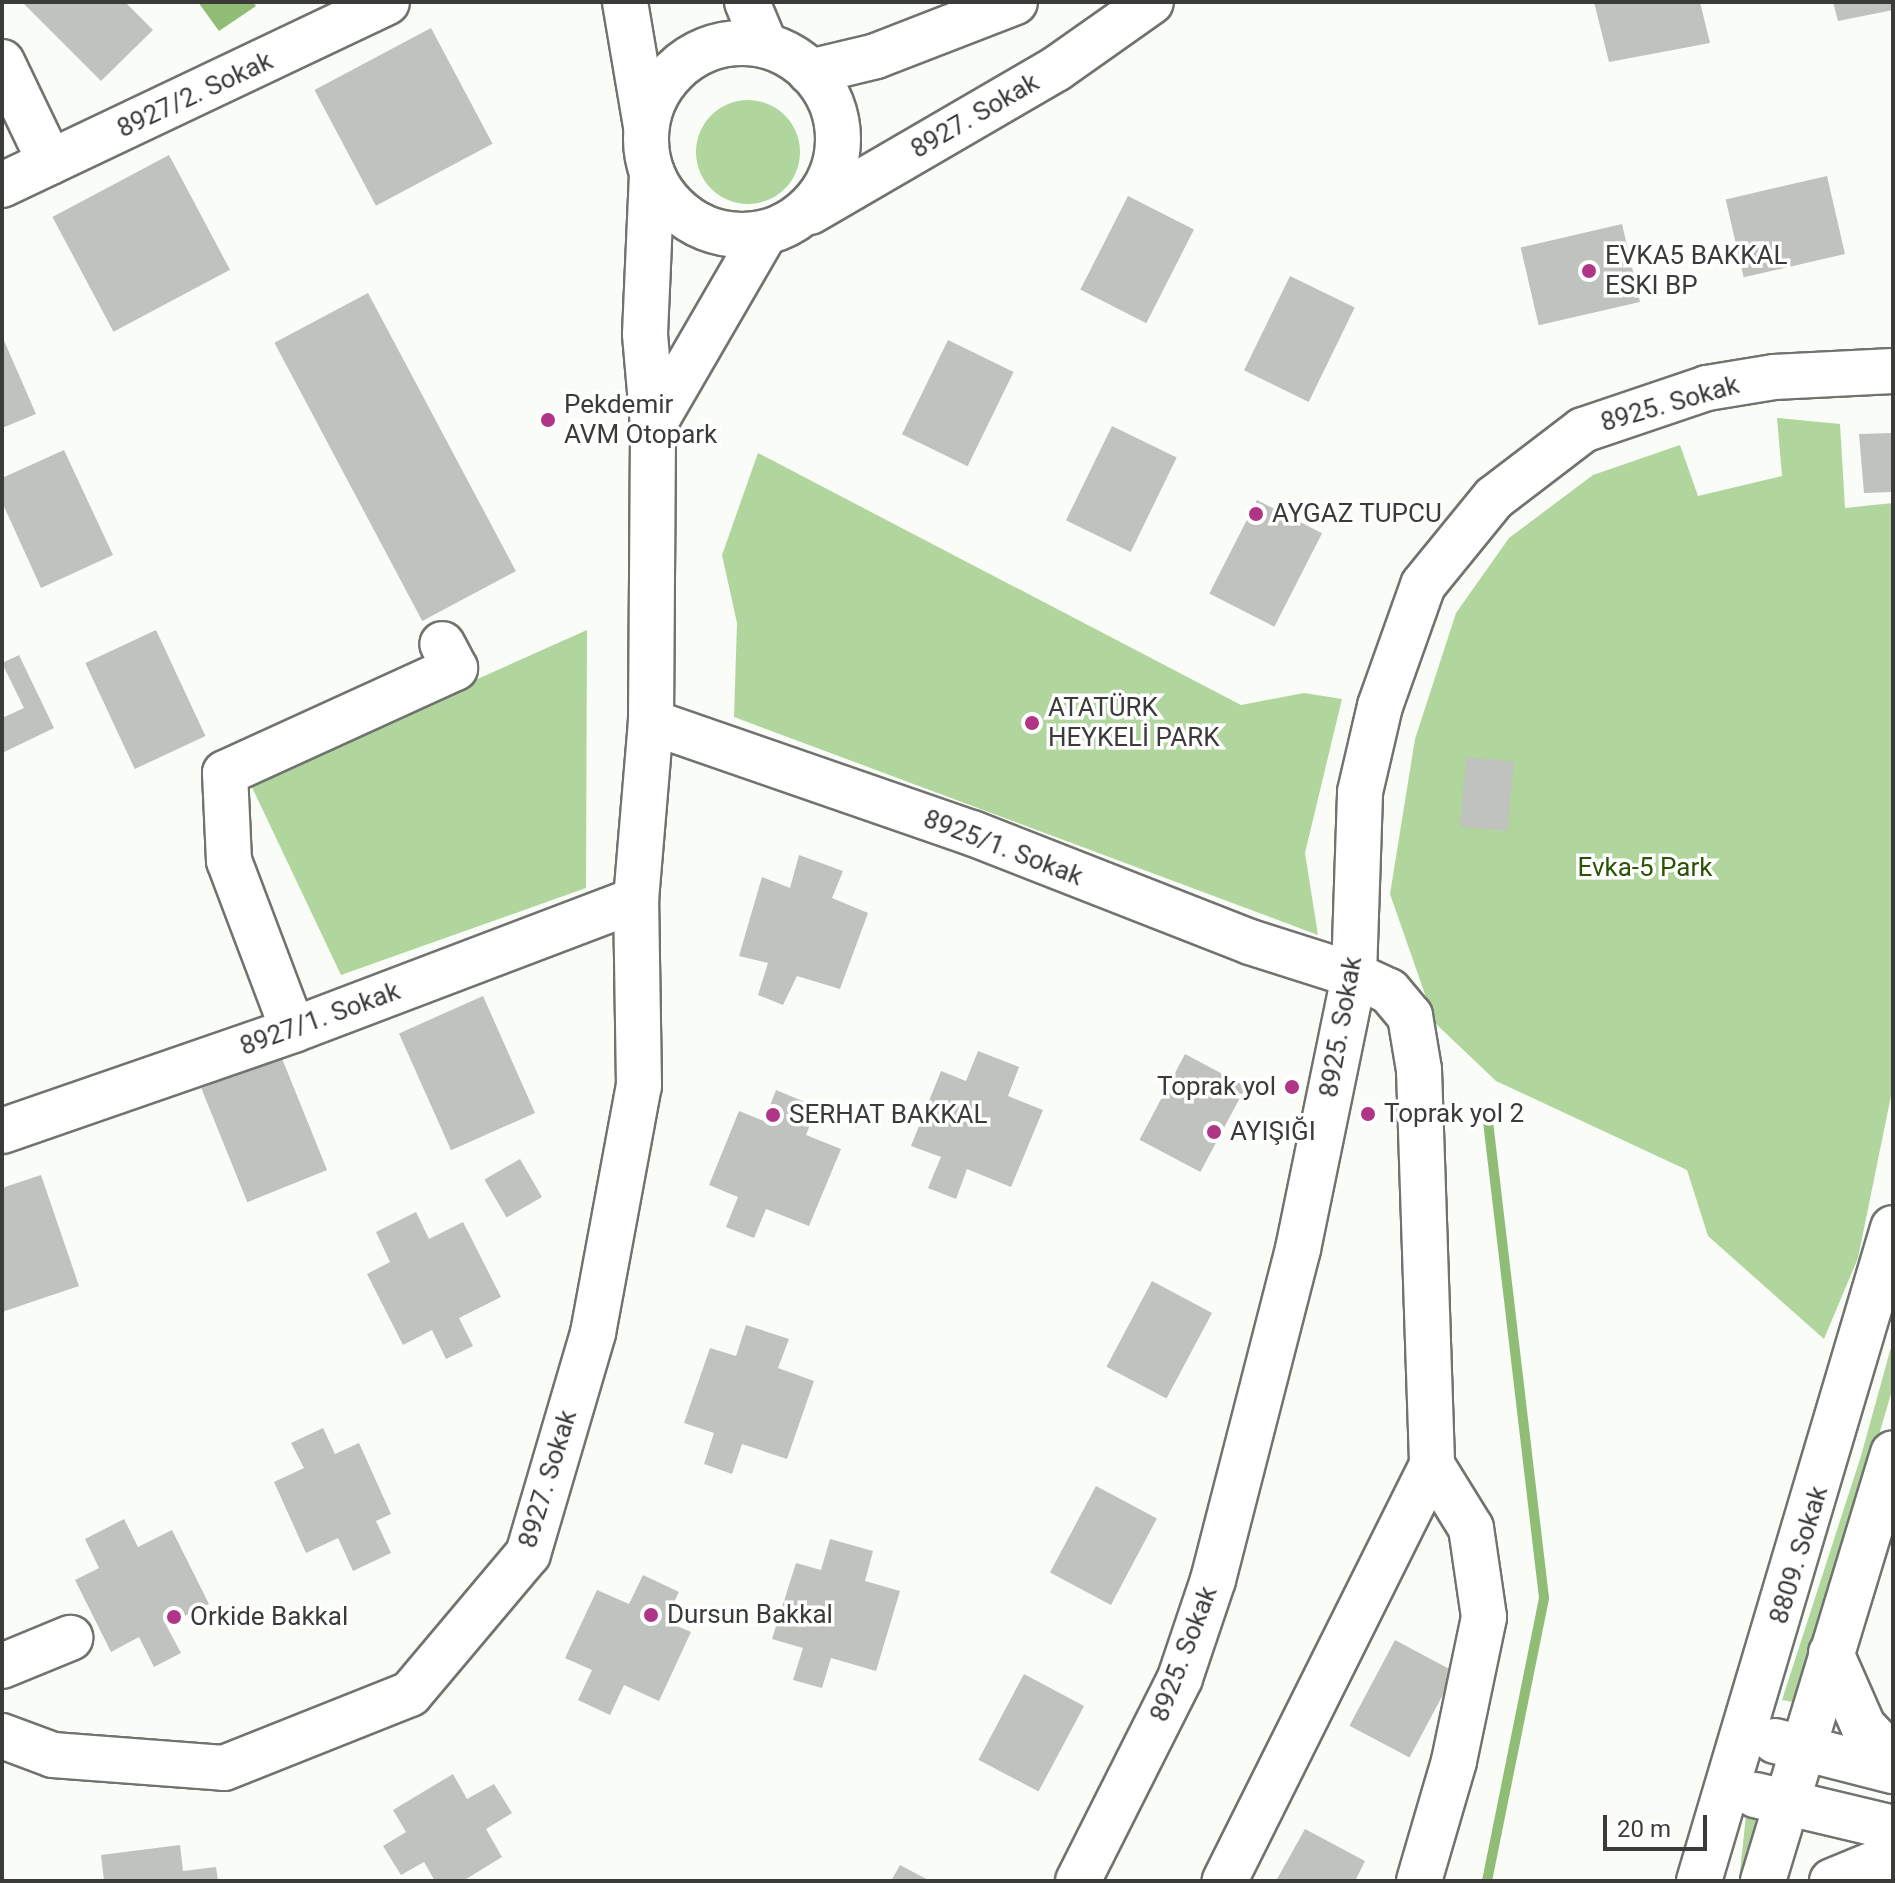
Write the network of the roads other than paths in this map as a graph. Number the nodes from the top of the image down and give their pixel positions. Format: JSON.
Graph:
{"nodes":[{"id":1,"x":387,"y":2,"type":"edge"},
{"id":2,"x":625,"y":2,"type":"edge"},
{"id":3,"x":747,"y":2,"type":"edge"},
{"id":4,"x":1015,"y":2,"type":"edge"},
{"id":5,"x":1151,"y":2,"type":"edge"},
{"id":6,"x":962,"y":13,"type":"edge"},
{"id":7,"x":765,"y":45,"type":"junction"},
{"id":8,"x":2,"y":62,"type":"edge"},
{"id":9,"x":810,"y":72,"type":"junction"},
{"id":10,"x":646,"y":126,"type":"junction"},
{"id":11,"x":50,"y":162,"type":"junction"},
{"id":12,"x":652,"y":173,"type":"junction"},
{"id":13,"x":2,"y":185,"type":"edge"},
{"id":14,"x":779,"y":227,"type":"junction"},
{"id":15,"x":1893,"y":371,"type":"edge"},
{"id":16,"x":653,"y":426,"type":"junction"},
{"id":17,"x":442,"y":644,"type":"dead end"},
{"id":18,"x":651,"y":722,"type":"junction"},
{"id":19,"x":636,"y":900,"type":"junction"},
{"id":20,"x":1354,"y":975,"type":"junction"},
{"id":21,"x":293,"y":1030,"type":"junction"},
{"id":22,"x":2,"y":1131,"type":"edge"},
{"id":23,"x":1893,"y":1228,"type":"edge"},
{"id":24,"x":1893,"y":1453,"type":"edge"},
{"id":25,"x":1432,"y":1465,"type":"junction"},
{"id":26,"x":70,"y":1638,"type":"dead end"},
{"id":27,"x":1831,"y":1653,"type":"junction"},
{"id":28,"x":2,"y":1666,"type":"edge"},
{"id":29,"x":5,"y":1727,"type":"edge"},
{"id":30,"x":1744,"y":1735,"type":"junction"},
{"id":31,"x":1802,"y":1746,"type":"junction"},
{"id":32,"x":1893,"y":1758,"type":"edge"},
{"id":33,"x":1893,"y":1771,"type":"edge"},
{"id":34,"x":1727,"y":1790,"type":"junction"},
{"id":35,"x":1785,"y":1800,"type":"junction"},
{"id":36,"x":1893,"y":1828,"type":"edge"},
{"id":37,"x":1893,"y":1856,"type":"edge"},
{"id":38,"x":1078,"y":1881,"type":"edge"},
{"id":39,"x":1225,"y":1881,"type":"edge"},
{"id":40,"x":1419,"y":1881,"type":"edge"},
{"id":41,"x":1699,"y":1881,"type":"edge"},
{"id":42,"x":1763,"y":1881,"type":"edge"},
{"id":43,"x":1832,"y":1881,"type":"edge"}],
"edges":[{"from":1,"to":11,"type":"street","name":"8927/2. Sokak"},
{"from":2,"to":10,"type":"street"},
{"from":3,"to":7,"type":"street"},
{"from":4,"to":6,"type":"street"},
{"from":5,"to":14,"type":"street","name":"8927. Sokak"},
{"from":6,"to":9,"type":"street"},
{"from":7,"to":9,"type":"street"},
{"from":7,"to":10,"type":"street"},
{"from":8,"to":11,"type":"street"},
{"from":9,"to":14,"type":"street"},
{"from":10,"to":12,"type":"street"},
{"from":11,"to":13,"type":"street","name":"8927/2. Sokak"},
{"from":12,"to":14,"type":"street"},
{"from":12,"to":16,"type":"street","name":"8927. Sokak"},
{"from":14,"to":16,"type":"street"},
{"from":15,"to":20,"type":"street","name":"8925. Sokak"},
{"from":16,"to":18,"type":"street","name":"8927. Sokak"},
{"from":17,"to":21,"type":"street"},
{"from":18,"to":19,"type":"street","name":"8927. Sokak"},
{"from":18,"to":20,"type":"street","name":"8925/1. Sokak"},
{"from":19,"to":21,"type":"street","name":"8927/1. Sokak"},
{"from":19,"to":29,"type":"street","name":"8927. Sokak"},
{"from":20,"to":25,"type":"street","name":"8925/1. Sokak"},
{"from":20,"to":38,"type":"street","name":"8925. Sokak"},
{"from":21,"to":22,"type":"street","name":"8927/1. Sokak"},
{"from":23,"to":30,"type":"street","name":"8809. Sokak"},
{"from":24,"to":27,"type":"street"},
{"from":25,"to":39,"type":"street"},
{"from":25,"to":40,"type":"street"},
{"from":26,"to":28,"type":"street"},
{"from":27,"to":31,"type":"street"},
{"from":27,"to":32,"type":"street"},
{"from":30,"to":31,"type":"street"},
{"from":30,"to":34,"type":"street","name":"8809. Sokak"},
{"from":31,"to":33,"type":"street"},
{"from":31,"to":35,"type":"street"},
{"from":34,"to":35,"type":"street"},
{"from":34,"to":41,"type":"street","name":"8809. Sokak"},
{"from":35,"to":36,"type":"street"},
{"from":35,"to":42,"type":"street"},
{"from":37,"to":43,"type":"street"}]}
